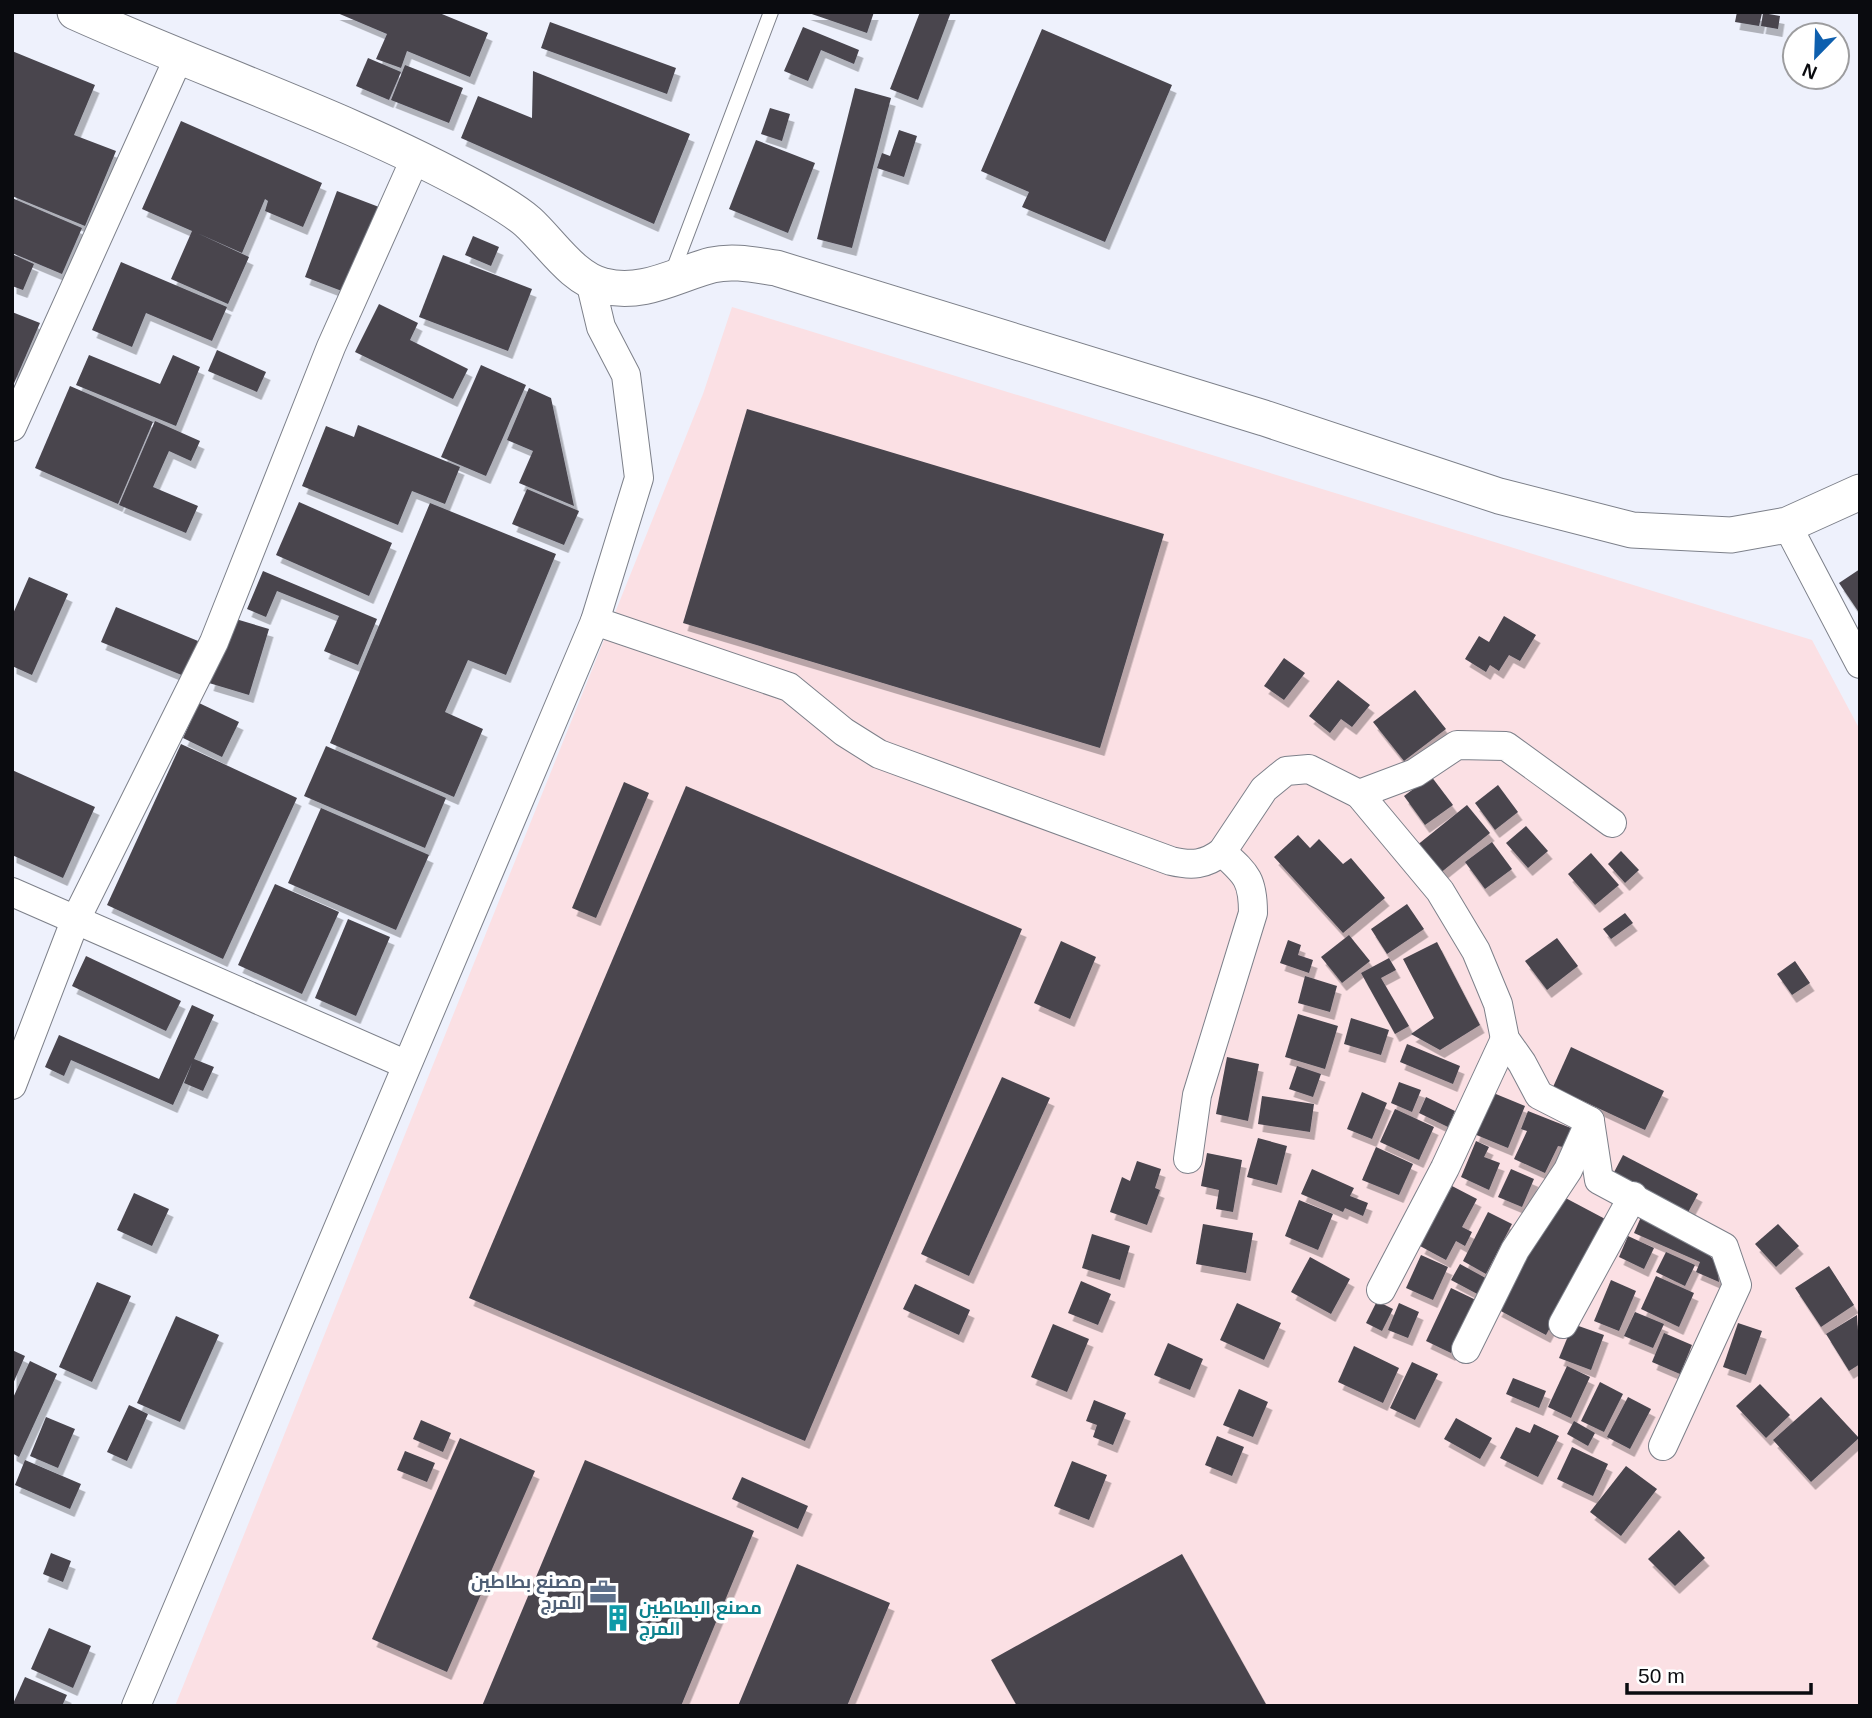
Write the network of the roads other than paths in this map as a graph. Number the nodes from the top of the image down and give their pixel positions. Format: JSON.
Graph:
{"nodes":[{"id":1,"x":75,"y":12,"type":"edge"},
{"id":2,"x":771,"y":12,"type":"edge"},
{"id":3,"x":177,"y":59,"type":"junction"},
{"id":4,"x":415,"y":159,"type":"junction"},
{"id":5,"x":670,"y":280,"type":"junction"},
{"id":6,"x":590,"y":281,"type":"junction"},
{"id":7,"x":12,"y":427,"type":"edge"},
{"id":8,"x":1860,"y":492,"type":"edge"},
{"id":9,"x":1787,"y":524,"type":"junction"},
{"id":10,"x":595,"y":621,"type":"junction"},
{"id":11,"x":1860,"y":664,"type":"edge"},
{"id":12,"x":1359,"y":794,"type":"junction"},
{"id":13,"x":1612,"y":823,"type":"dead end"},
{"id":14,"x":1222,"y":852,"type":"junction"},
{"id":15,"x":12,"y":892,"type":"edge"},
{"id":16,"x":75,"y":921,"type":"junction"},
{"id":17,"x":1506,"y":1039,"type":"junction"},
{"id":18,"x":405,"y":1064,"type":"junction"},
{"id":19,"x":12,"y":1084,"type":"edge"},
{"id":20,"x":1590,"y":1121,"type":"junction"},
{"id":21,"x":1188,"y":1159,"type":"dead end"},
{"id":22,"x":1633,"y":1196,"type":"junction"},
{"id":23,"x":1381,"y":1290,"type":"dead end"},
{"id":24,"x":1563,"y":1324,"type":"dead end"},
{"id":25,"x":1466,"y":1349,"type":"dead end"},
{"id":26,"x":1663,"y":1446,"type":"dead end"},
{"id":27,"x":136,"y":1706,"type":"edge"}],
"edges":[{"from":1,"to":3,"type":"street"},
{"from":2,"to":5,"type":"lane"},
{"from":3,"to":4,"type":"street"},
{"from":3,"to":7,"type":"street"},
{"from":4,"to":6,"type":"street"},
{"from":4,"to":16,"type":"street"},
{"from":5,"to":6,"type":"street"},
{"from":5,"to":9,"type":"street"},
{"from":6,"to":10,"type":"street"},
{"from":8,"to":9,"type":"street"},
{"from":9,"to":11,"type":"street"},
{"from":10,"to":14,"type":"street"},
{"from":10,"to":18,"type":"street"},
{"from":12,"to":13,"type":"street"},
{"from":12,"to":14,"type":"street"},
{"from":12,"to":17,"type":"street"},
{"from":14,"to":21,"type":"street"},
{"from":15,"to":16,"type":"street"},
{"from":16,"to":18,"type":"street"},
{"from":16,"to":19,"type":"street"},
{"from":17,"to":20,"type":"street"},
{"from":17,"to":23,"type":"street"},
{"from":18,"to":27,"type":"street"},
{"from":20,"to":22,"type":"street"},
{"from":20,"to":25,"type":"street"},
{"from":22,"to":24,"type":"street"},
{"from":22,"to":26,"type":"street"}]}
